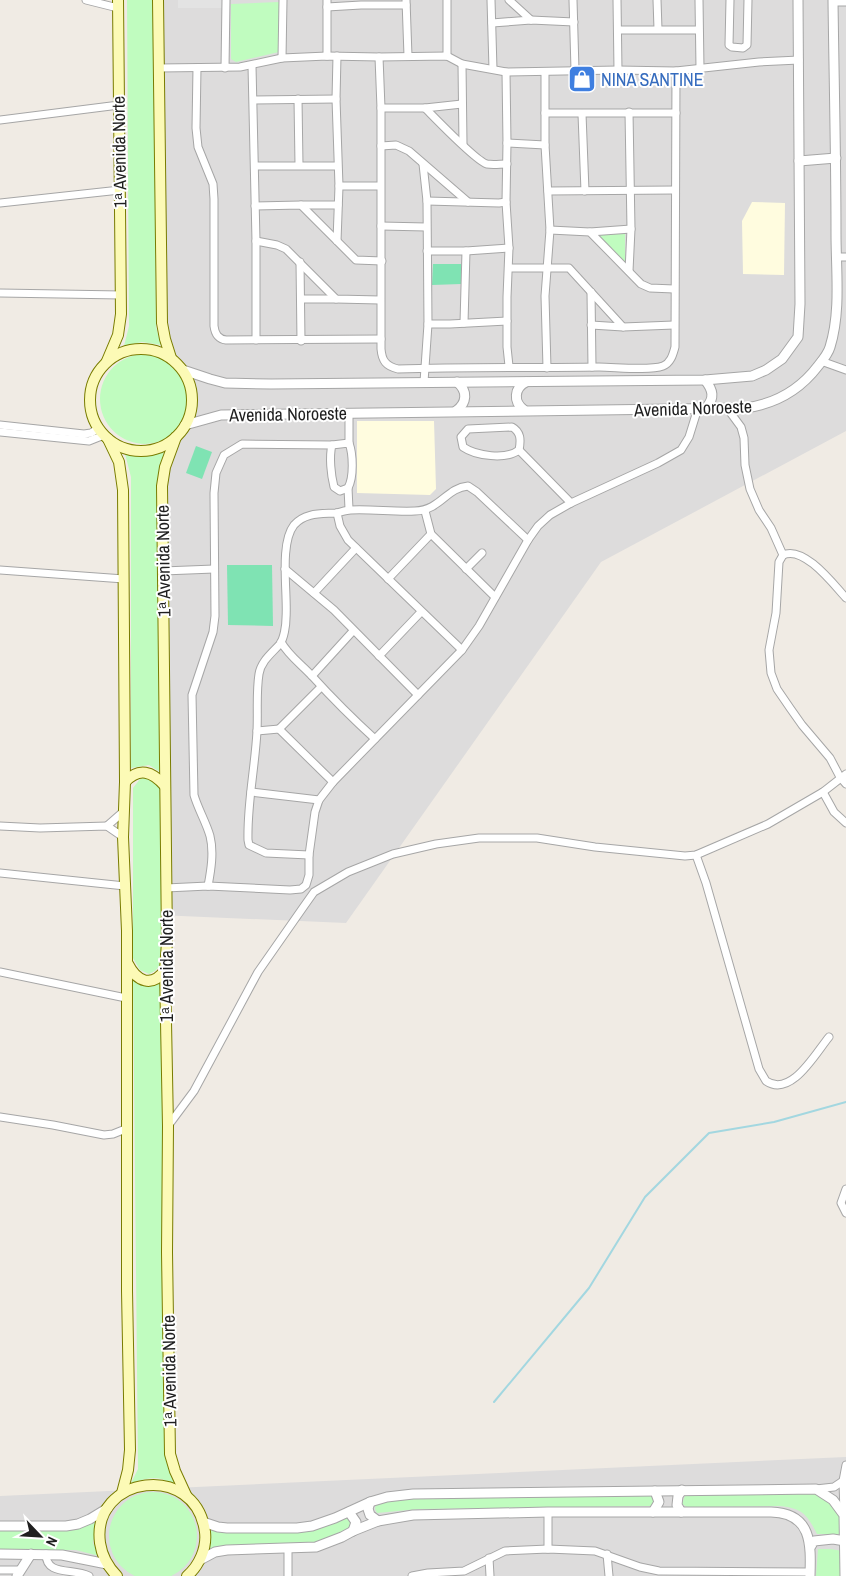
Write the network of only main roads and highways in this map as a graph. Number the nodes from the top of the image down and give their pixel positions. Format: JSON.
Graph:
{"nodes":[{"id":1,"x":158,"y":0,"type":"edge"},
{"id":2,"x":118,"y":4,"type":"edge"},
{"id":3,"x":171,"y":358,"type":"junction"},
{"id":4,"x":107,"y":361,"type":"junction"},
{"id":5,"x":104,"y":434,"type":"junction"},
{"id":6,"x":176,"y":436,"type":"junction"},
{"id":7,"x":125,"y":782,"type":"junction"},
{"id":8,"x":165,"y":786,"type":"junction"},
{"id":9,"x":127,"y":963,"type":"junction"},
{"id":10,"x":165,"y":970,"type":"junction"},
{"id":11,"x":122,"y":1493,"type":"junction"},
{"id":12,"x":186,"y":1495,"type":"junction"},
{"id":13,"x":117,"y":1576,"type":"edge"},
{"id":14,"x":187,"y":1576,"type":"edge"}],
"edges":[{"from":1,"to":3,"type":"main road"},
{"from":2,"to":4,"type":"main road","name":"1ᵃ Avenida Norte"},
{"from":3,"to":4,"type":"main road"},
{"from":3,"to":6,"type":"main road"},
{"from":4,"to":5,"type":"main road"},
{"from":5,"to":6,"type":"main road"},
{"from":5,"to":7,"type":"main road"},
{"from":6,"to":8,"type":"main road","name":"1ᵃ Avenida Norte"},
{"from":7,"to":8,"type":"main road"},
{"from":7,"to":9,"type":"main road"},
{"from":8,"to":10,"type":"main road","name":"1ᵃ Avenida Norte"},
{"from":9,"to":10,"type":"main road"},
{"from":9,"to":11,"type":"main road"},
{"from":10,"to":12,"type":"main road","name":"1ᵃ Avenida Norte"},
{"from":11,"to":12,"type":"main road"},
{"from":11,"to":13,"type":"main road"},
{"from":12,"to":14,"type":"main road","name":"1ᵃ Avenida Norte"}]}
